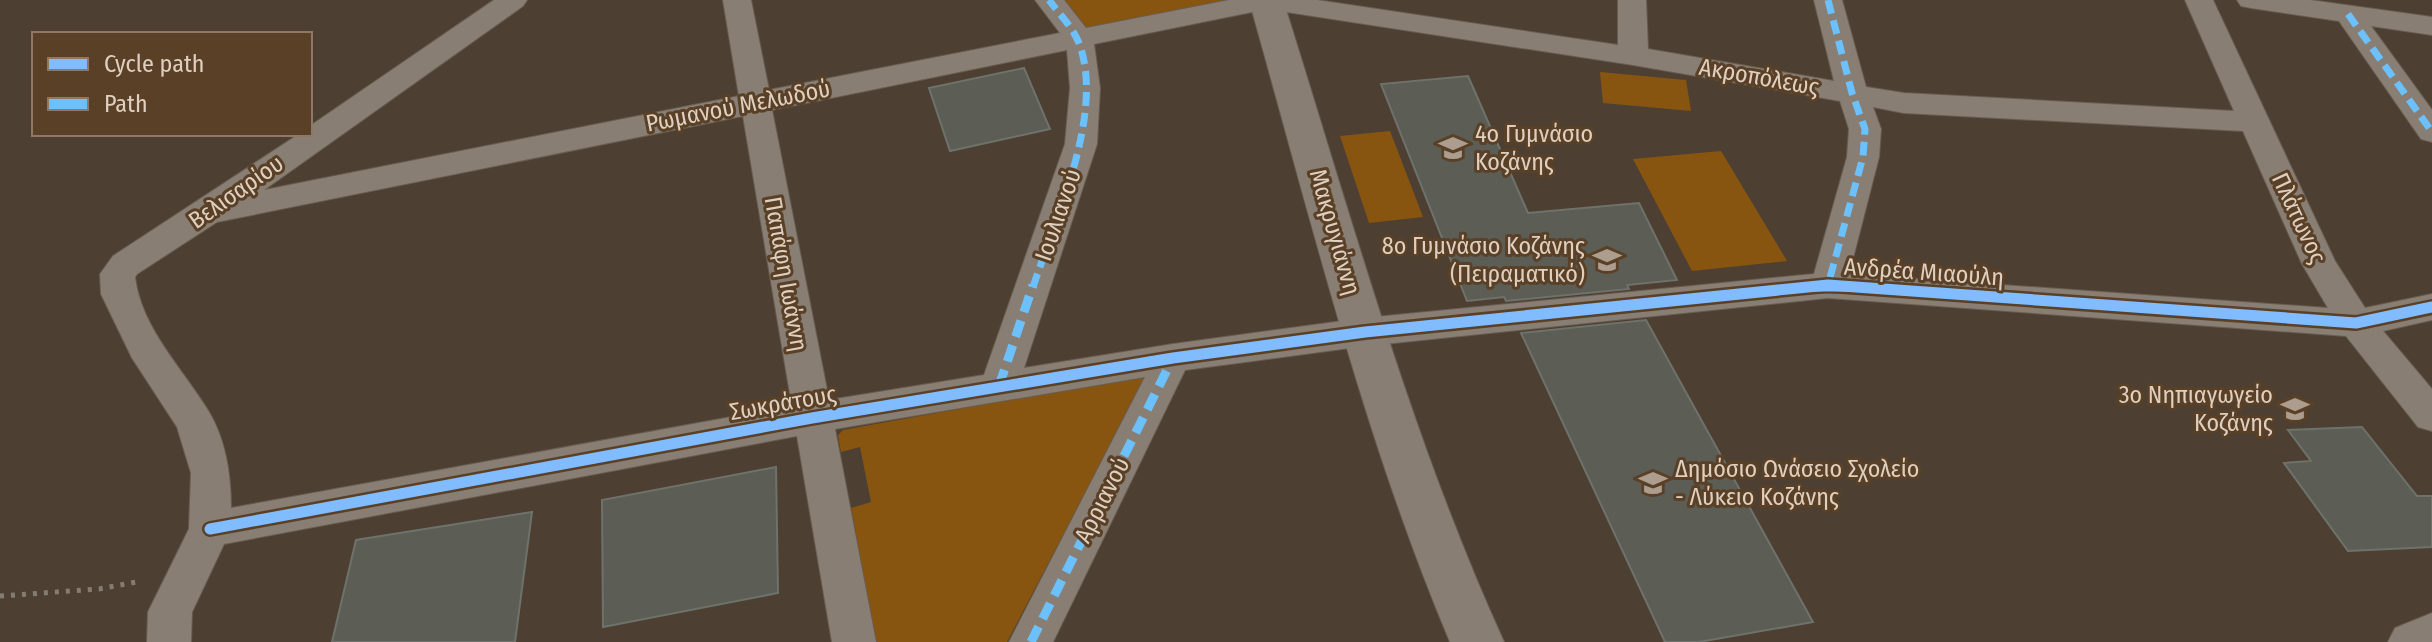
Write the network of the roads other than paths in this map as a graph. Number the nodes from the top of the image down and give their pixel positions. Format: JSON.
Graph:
{"nodes":[{"id":1,"x":513,"y":0,"type":"edge"},
{"id":2,"x":737,"y":0,"type":"edge"},
{"id":3,"x":1049,"y":0,"type":"edge"},
{"id":4,"x":1266,"y":0,"type":"edge"},
{"id":5,"x":1632,"y":0,"type":"edge"},
{"id":6,"x":1828,"y":0,"type":"edge"},
{"id":7,"x":2199,"y":0,"type":"edge"},
{"id":8,"x":2251,"y":0,"type":"edge"},
{"id":9,"x":2348,"y":14,"type":"junction"},
{"id":10,"x":2432,"y":26,"type":"edge"},
{"id":11,"x":1078,"y":38,"type":"junction"},
{"id":12,"x":1633,"y":56,"type":"junction"},
{"id":13,"x":1852,"y":93,"type":"junction"},
{"id":14,"x":755,"y":103,"type":"junction"},
{"id":15,"x":2255,"y":122,"type":"junction"},
{"id":16,"x":2432,"y":132,"type":"edge"},
{"id":17,"x":209,"y":212,"type":"junction"},
{"id":18,"x":1828,"y":285,"type":"junction"},
{"id":19,"x":2432,"y":307,"type":"edge"},
{"id":20,"x":2356,"y":323,"type":"junction"},
{"id":21,"x":1365,"y":332,"type":"junction"},
{"id":22,"x":1173,"y":358,"type":"junction"},
{"id":23,"x":999,"y":386,"type":"junction"},
{"id":24,"x":2432,"y":416,"type":"edge"},
{"id":25,"x":812,"y":418,"type":"junction"},
{"id":26,"x":210,"y":529,"type":"junction"},
{"id":27,"x":2432,"y":633,"type":"edge"},
{"id":28,"x":169,"y":642,"type":"edge"},
{"id":29,"x":854,"y":642,"type":"edge"},
{"id":30,"x":1031,"y":642,"type":"edge"},
{"id":31,"x":1477,"y":642,"type":"edge"},
{"id":32,"x":2410,"y":642,"type":"edge"}],
"edges":[{"from":1,"to":17,"type":"street","name":"Βελισαρίου"},
{"from":2,"to":14,"type":"street","name":"Παπάφη Ιωάννη"},
{"from":3,"to":11,"type":"street"},
{"from":4,"to":11,"type":"street","name":"Ρωμανού Μελωδού"},
{"from":4,"to":12,"type":"street","name":"Ακροπόλεως"},
{"from":4,"to":21,"type":"street","name":"Μακρυγιάννη"},
{"from":5,"to":12,"type":"street"},
{"from":6,"to":13,"type":"street"},
{"from":7,"to":15,"type":"street","name":"Πλάτωνος"},
{"from":8,"to":9,"type":"street"},
{"from":9,"to":10,"type":"street"},
{"from":9,"to":16,"type":"street"},
{"from":11,"to":14,"type":"street","name":"Ρωμανού Μελωδού"},
{"from":11,"to":23,"type":"street","name":"Ιουλιανού"},
{"from":12,"to":13,"type":"street","name":"Ακροπόλεως"},
{"from":13,"to":15,"type":"street","name":"Ακροπόλεως"},
{"from":13,"to":18,"type":"street"},
{"from":14,"to":17,"type":"street","name":"Ρωμανού Μελωδού"},
{"from":14,"to":25,"type":"street","name":"Παπάφη Ιωάννη"},
{"from":15,"to":20,"type":"street","name":"Πλάτωνος"},
{"from":17,"to":26,"type":"street","name":"Βελισαρίου"},
{"from":18,"to":20,"type":"street","name":"Ανδρέα Μιαούλη"},
{"from":18,"to":21,"type":"street","name":"Ανδρέα Μιαούλη"},
{"from":19,"to":20,"type":"street","name":"Ανδρέα Μιαούλη"},
{"from":20,"to":24,"type":"street","name":"Πλάτωνος"},
{"from":21,"to":22,"type":"street","name":"Σωκράτους"},
{"from":21,"to":31,"type":"street","name":"Μακρυγιάννη"},
{"from":22,"to":23,"type":"street","name":"Σωκράτους"},
{"from":22,"to":30,"type":"street","name":"Αρριανού"},
{"from":23,"to":25,"type":"street","name":"Σωκράτους"},
{"from":25,"to":26,"type":"street","name":"Σωκράτους"},
{"from":25,"to":29,"type":"street","name":"Παπάφη Ιωάννη"},
{"from":26,"to":28,"type":"street"},
{"from":27,"to":32,"type":"street"}]}
